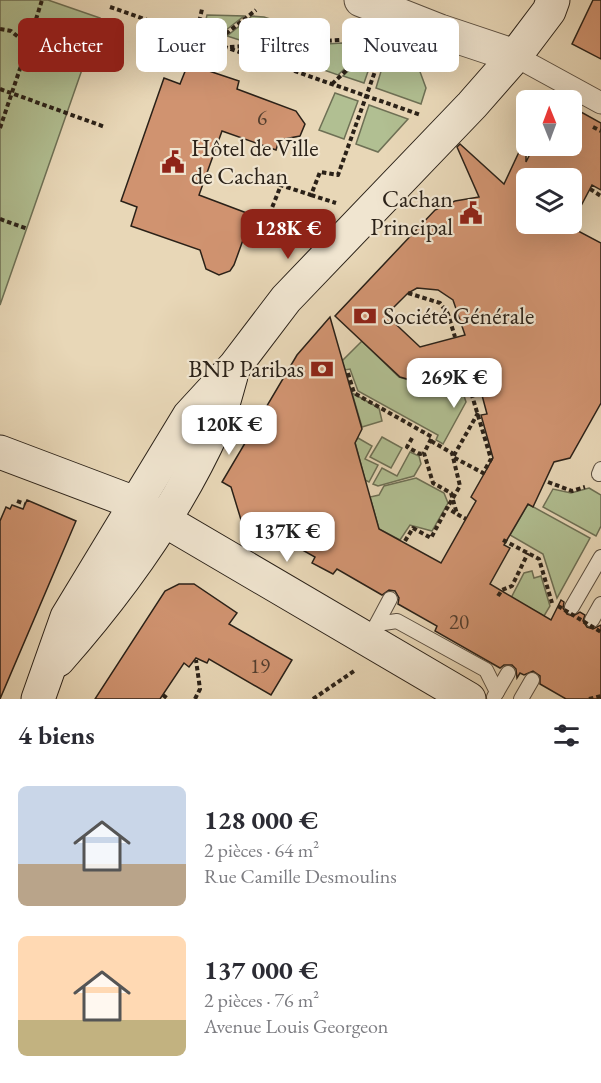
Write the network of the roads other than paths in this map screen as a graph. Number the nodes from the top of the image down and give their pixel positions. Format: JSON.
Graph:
{"nodes":[{"id":1,"x":361,"y":0,"type":"edge"},
{"id":2,"x":553,"y":0,"type":"edge"},
{"id":3,"x":515,"y":56,"type":"junction"},
{"id":4,"x":601,"y":103,"type":"edge"},
{"id":5,"x":235,"y":366,"type":"junction"},
{"id":6,"x":0,"y":452,"type":"edge"},
{"id":7,"x":135,"y":503,"type":"junction"},
{"id":8,"x":164,"y":520,"type":"junction"},
{"id":9,"x":601,"y":557,"type":"edge"},
{"id":10,"x":390,"y":599,"type":"dead end"},
{"id":11,"x":601,"y":604,"type":"edge"},
{"id":12,"x":565,"y":607,"type":"road end"},
{"id":13,"x":592,"y":620,"type":"dead end"},
{"id":14,"x":372,"y":632,"type":"junction"},
{"id":15,"x":50,"y":669,"type":"junction"},
{"id":16,"x":508,"y":673,"type":"dead end"},
{"id":17,"x":532,"y":680,"type":"dead end"},
{"id":18,"x":487,"y":697,"type":"edge"},
{"id":19,"x":38,"y":699,"type":"edge"},
{"id":20,"x":521,"y":699,"type":"edge"}],
"edges":[{"from":1,"to":3,"type":"main road"},
{"from":2,"to":3,"type":"main road"},
{"from":3,"to":4,"type":"street"},
{"from":3,"to":5,"type":"main road"},
{"from":5,"to":7,"type":"main road"},
{"from":5,"to":8,"type":"main road"},
{"from":6,"to":7,"type":"main road"},
{"from":7,"to":8,"type":"main road"},
{"from":7,"to":15,"type":"main road"},
{"from":8,"to":14,"type":"main road"},
{"from":8,"to":15,"type":"main road"},
{"from":9,"to":12,"type":"lane"},
{"from":10,"to":14,"type":"lane"},
{"from":11,"to":13,"type":"lane"},
{"from":14,"to":18,"type":"main road"},
{"from":15,"to":19,"type":"main road"},
{"from":16,"to":18,"type":"lane"},
{"from":17,"to":20,"type":"lane"}]}
